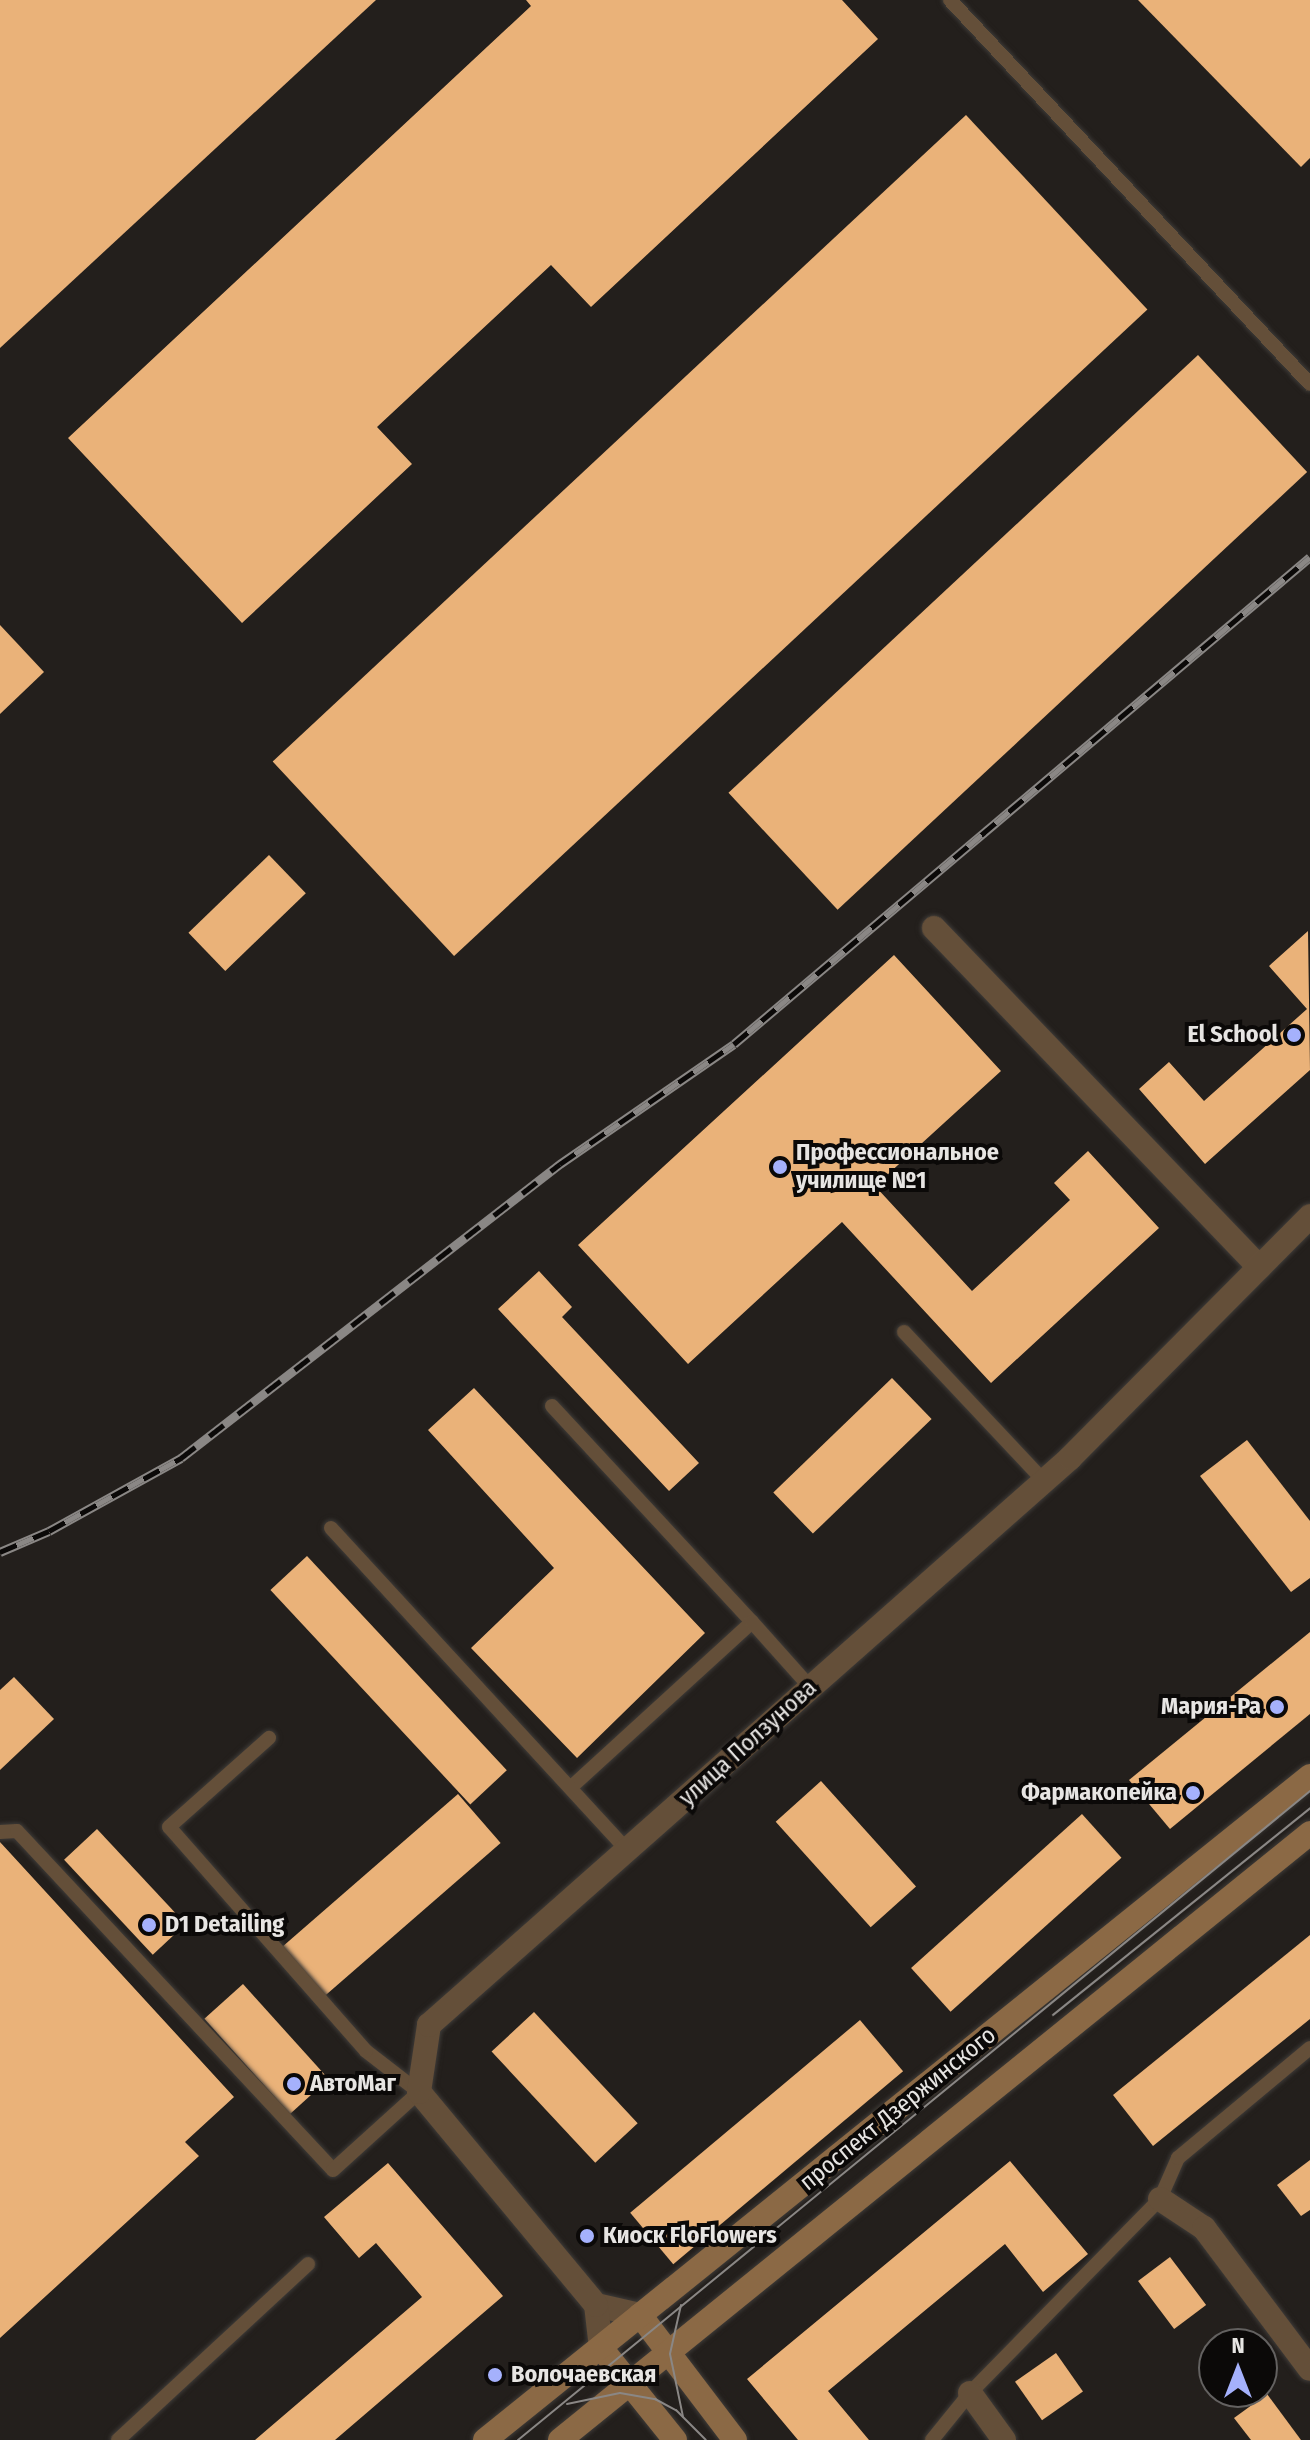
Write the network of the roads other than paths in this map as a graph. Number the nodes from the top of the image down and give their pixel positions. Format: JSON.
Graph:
{"nodes":[{"id":1,"x":950,"y":0,"type":"edge"},
{"id":2,"x":1310,"y":384,"type":"edge"},
{"id":3,"x":934,"y":928,"type":"dead end"},
{"id":4,"x":1310,"y":1216,"type":"edge"},
{"id":5,"x":1259,"y":1267,"type":"junction"},
{"id":6,"x":904,"y":1332,"type":"dead end"},
{"id":7,"x":552,"y":1406,"type":"dead end"},
{"id":8,"x":1044,"y":1481,"type":"junction"},
{"id":9,"x":331,"y":1528,"type":"dead end"},
{"id":10,"x":752,"y":1622,"type":"junction"},
{"id":11,"x":811,"y":1688,"type":"junction"},
{"id":12,"x":269,"y":1738,"type":"dead end"},
{"id":13,"x":1310,"y":1776,"type":"edge"},
{"id":14,"x":570,"y":1788,"type":"junction"},
{"id":15,"x":0,"y":1832,"type":"edge"},
{"id":16,"x":1310,"y":1833,"type":"edge"},
{"id":17,"x":627,"y":1850,"type":"junction"},
{"id":18,"x":1310,"y":2048,"type":"edge"},
{"id":19,"x":419,"y":2092,"type":"junction"},
{"id":20,"x":1160,"y":2199,"type":"junction"},
{"id":21,"x":308,"y":2264,"type":"dead end"},
{"id":22,"x":596,"y":2305,"type":"junction"},
{"id":23,"x":640,"y":2315,"type":"junction"},
{"id":24,"x":601,"y":2348,"type":"junction"},
{"id":25,"x":670,"y":2354,"type":"junction"},
{"id":26,"x":1310,"y":2369,"type":"edge"},
{"id":27,"x":632,"y":2384,"type":"junction"},
{"id":28,"x":970,"y":2393,"type":"junction"},
{"id":29,"x":118,"y":2440,"type":"edge"},
{"id":30,"x":485,"y":2440,"type":"edge"},
{"id":31,"x":560,"y":2440,"type":"edge"},
{"id":32,"x":675,"y":2440,"type":"edge"},
{"id":33,"x":735,"y":2440,"type":"edge"},
{"id":34,"x":932,"y":2440,"type":"edge"},
{"id":35,"x":1004,"y":2440,"type":"edge"}],
"edges":[{"from":1,"to":2,"type":"lane"},
{"from":3,"to":5,"type":"street"},
{"from":4,"to":5,"type":"street","name":"улица Ползунова"},
{"from":5,"to":8,"type":"street","name":"улица Ползунова"},
{"from":6,"to":8,"type":"lane"},
{"from":7,"to":10,"type":"lane"},
{"from":8,"to":11,"type":"street","name":"улица Ползунова"},
{"from":9,"to":14,"type":"lane"},
{"from":10,"to":11,"type":"lane"},
{"from":10,"to":14,"type":"lane"},
{"from":11,"to":17,"type":"street","name":"улица Ползунова"},
{"from":12,"to":19,"type":"lane"},
{"from":13,"to":23,"type":"main road","name":"проспект Дзержинского"},
{"from":14,"to":17,"type":"lane"},
{"from":15,"to":19,"type":"lane"},
{"from":16,"to":25,"type":"main road","name":"проспект Дзержинского"},
{"from":17,"to":19,"type":"street","name":"улица Ползунова"},
{"from":18,"to":20,"type":"lane"},
{"from":19,"to":22,"type":"street"},
{"from":20,"to":26,"type":"street"},
{"from":20,"to":28,"type":"lane"},
{"from":21,"to":29,"type":"lane"},
{"from":22,"to":23,"type":"street"},
{"from":22,"to":24,"type":"street"},
{"from":23,"to":24,"type":"main road","name":"проспект Дзержинского"},
{"from":23,"to":25,"type":"main road"},
{"from":24,"to":27,"type":"main road"},
{"from":24,"to":30,"type":"main road","name":"проспект Дзержинского"},
{"from":25,"to":27,"type":"main road","name":"проспект Дзержинского"},
{"from":25,"to":33,"type":"main road"},
{"from":27,"to":31,"type":"main road","name":"проспект Дзержинского"},
{"from":27,"to":32,"type":"main road"},
{"from":28,"to":34,"type":"lane"},
{"from":28,"to":35,"type":"street"}]}
